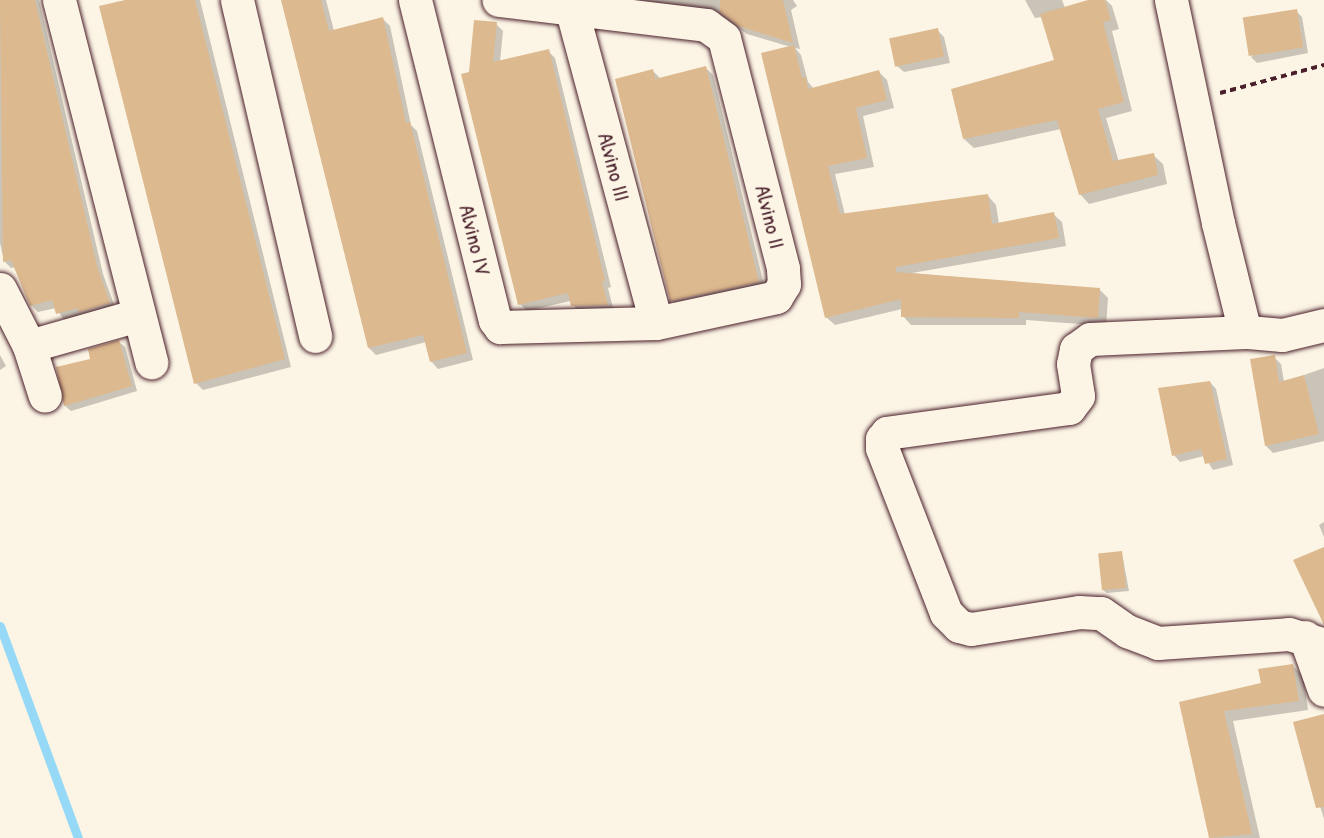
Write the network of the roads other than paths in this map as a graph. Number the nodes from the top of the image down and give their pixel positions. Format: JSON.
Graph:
{"nodes":[{"id":1,"x":59,"y":0,"type":"edge"},
{"id":2,"x":237,"y":0,"type":"edge"},
{"id":3,"x":415,"y":0,"type":"edge"},
{"id":4,"x":499,"y":0,"type":"edge"},
{"id":5,"x":1171,"y":0,"type":"edge"},
{"id":6,"x":572,"y":11,"type":"junction"},
{"id":7,"x":0,"y":289,"type":"edge"},
{"id":8,"x":138,"y":315,"type":"junction"},
{"id":9,"x":656,"y":323,"type":"junction"},
{"id":10,"x":1324,"y":325,"type":"edge"},
{"id":11,"x":1245,"y":332,"type":"junction"},
{"id":12,"x":315,"y":336,"type":"dead end"},
{"id":13,"x":29,"y":346,"type":"junction"},
{"id":14,"x":150,"y":362,"type":"dead end"},
{"id":15,"x":45,"y":396,"type":"dead end"},
{"id":16,"x":1315,"y":641,"type":"edge"},
{"id":17,"x":1324,"y":690,"type":"edge"}],
"edges":[{"from":1,"to":8,"type":"street"},
{"from":2,"to":12,"type":"street"},
{"from":3,"to":9,"type":"street","name":"Alvino IV"},
{"from":4,"to":6,"type":"street"},
{"from":5,"to":11,"type":"street"},
{"from":6,"to":9,"type":"street","name":"Alvino III"},
{"from":6,"to":9,"type":"street","name":"Alvino II"},
{"from":7,"to":13,"type":"street"},
{"from":8,"to":13,"type":"street"},
{"from":8,"to":14,"type":"street"},
{"from":10,"to":11,"type":"street"},
{"from":11,"to":16,"type":"street"},
{"from":13,"to":15,"type":"street"},
{"from":16,"to":17,"type":"street"}]}
